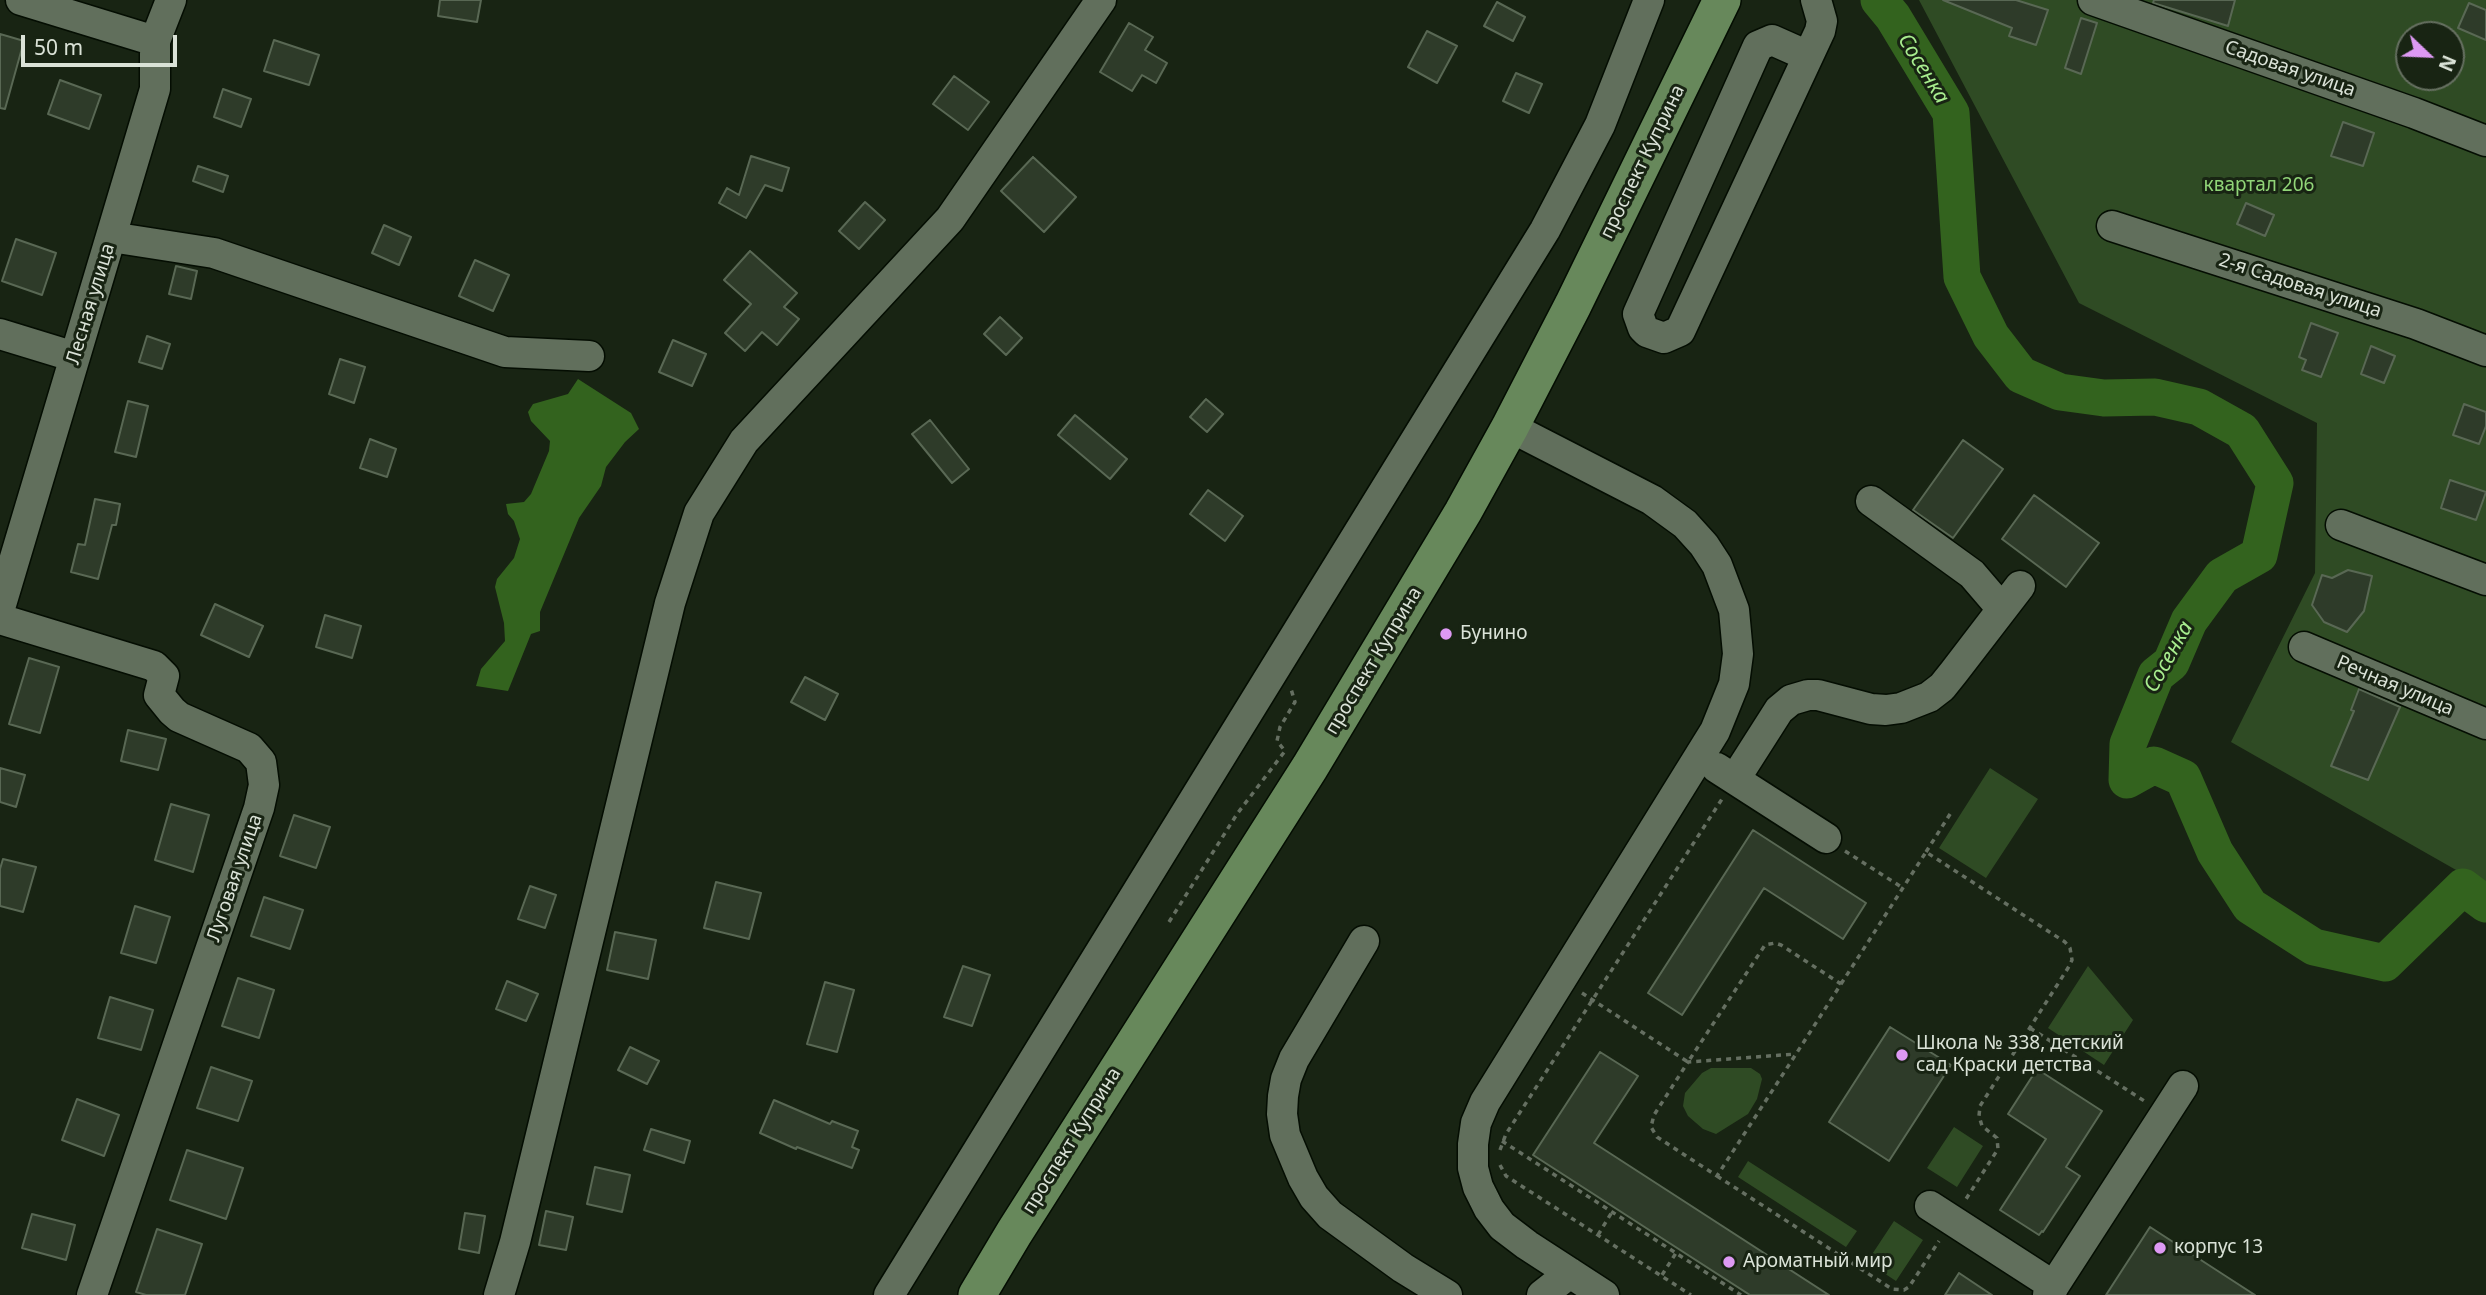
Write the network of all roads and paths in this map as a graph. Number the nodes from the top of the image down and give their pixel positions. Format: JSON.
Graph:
{"nodes":[{"id":1,"x":21,"y":0,"type":"edge"},
{"id":2,"x":171,"y":0,"type":"edge"},
{"id":3,"x":1101,"y":0,"type":"edge"},
{"id":4,"x":1649,"y":0,"type":"edge"},
{"id":5,"x":1722,"y":0,"type":"edge"},
{"id":6,"x":1816,"y":0,"type":"edge"},
{"id":7,"x":2093,"y":0,"type":"edge"},
{"id":8,"x":155,"y":41,"type":"junction"},
{"id":9,"x":1808,"y":56,"type":"junction"},
{"id":10,"x":2486,"y":141,"type":"edge"},
{"id":11,"x":2112,"y":226,"type":"dead end"},
{"id":12,"x":111,"y":237,"type":"junction"},
{"id":13,"x":0,"y":334,"type":"edge"},
{"id":14,"x":2486,"y":351,"type":"edge"},
{"id":15,"x":589,"y":356,"type":"dead end"},
{"id":16,"x":75,"y":357,"type":"junction"},
{"id":17,"x":1510,"y":427,"type":"junction"},
{"id":18,"x":1871,"y":501,"type":"dead end"},
{"id":19,"x":2341,"y":525,"type":"dead end"},
{"id":20,"x":2486,"y":580,"type":"edge"},
{"id":21,"x":2020,"y":586,"type":"dead end"},
{"id":22,"x":0,"y":608,"type":"edge"},
{"id":23,"x":2002,"y":610,"type":"junction"},
{"id":24,"x":0,"y":619,"type":"edge"},
{"id":25,"x":2304,"y":647,"type":"dead end"},
{"id":26,"x":1272,"y":671,"type":"junction"},
{"id":27,"x":2486,"y":724,"type":"edge"},
{"id":28,"x":1700,"y":757,"type":"junction"},
{"id":29,"x":1735,"y":779,"type":"junction"},
{"id":30,"x":1952,"y":811,"type":"dead end"},
{"id":31,"x":1826,"y":838,"type":"joint"},
{"id":32,"x":1926,"y":852,"type":"junction"},
{"id":33,"x":1903,"y":888,"type":"junction"},
{"id":34,"x":1169,"y":922,"type":"dead end"},
{"id":35,"x":1364,"y":941,"type":"dead end"},
{"id":36,"x":1562,"y":980,"type":"junction"},
{"id":37,"x":1841,"y":984,"type":"junction"},
{"id":38,"x":1592,"y":1000,"type":"junction"},
{"id":39,"x":2030,"y":1028,"type":"junction"},
{"id":40,"x":1796,"y":1054,"type":"junction"},
{"id":41,"x":1688,"y":1062,"type":"junction"},
{"id":42,"x":2183,"y":1086,"type":"dead end"},
{"id":43,"x":2165,"y":1115,"type":"junction"},
{"id":44,"x":1502,"y":1141,"type":"junction"},
{"id":45,"x":1486,"y":1154,"type":"junction"},
{"id":46,"x":1717,"y":1176,"type":"junction"},
{"id":47,"x":1612,"y":1212,"type":"junction"},
{"id":48,"x":1941,"y":1213,"type":"junction"},
{"id":49,"x":1598,"y":1235,"type":"junction"},
{"id":50,"x":1676,"y":1253,"type":"junction"},
{"id":51,"x":1570,"y":1273,"type":"junction"},
{"id":52,"x":1661,"y":1276,"type":"junction"},
{"id":53,"x":2051,"y":1291,"type":"edge"},
{"id":54,"x":92,"y":1295,"type":"edge"},
{"id":55,"x":499,"y":1295,"type":"edge"},
{"id":56,"x":888,"y":1295,"type":"edge"},
{"id":57,"x":977,"y":1295,"type":"edge"},
{"id":58,"x":1447,"y":1295,"type":"edge"},
{"id":59,"x":1542,"y":1295,"type":"edge"},
{"id":60,"x":1604,"y":1295,"type":"edge"},
{"id":61,"x":1691,"y":1295,"type":"edge"},
{"id":62,"x":1741,"y":1295,"type":"edge"}],
"edges":[{"from":1,"to":8,"type":"street"},
{"from":2,"to":8,"type":"street","name":"Лесная улица"},
{"from":3,"to":55,"type":"street"},
{"from":4,"to":26,"type":"street"},
{"from":5,"to":17,"type":"main road","name":"проспект Куприна"},
{"from":6,"to":9,"type":"street"},
{"from":7,"to":10,"type":"street","name":"Садовая улица"},
{"from":8,"to":12,"type":"street","name":"Лесная улица"},
{"from":9,"to":9,"type":"street"},
{"from":11,"to":14,"type":"street","name":"2-я Садовая улица"},
{"from":12,"to":15,"type":"street"},
{"from":12,"to":16,"type":"street","name":"Лесная улица"},
{"from":13,"to":16,"type":"street"},
{"from":16,"to":22,"type":"street","name":"Лесная улица"},
{"from":17,"to":28,"type":"street"},
{"from":17,"to":57,"type":"main road","name":"проспект Куприна"},
{"from":18,"to":23,"type":"street"},
{"from":19,"to":20,"type":"street"},
{"from":21,"to":23,"type":"street"},
{"from":23,"to":29,"type":"street"},
{"from":24,"to":54,"type":"street","name":"Луговая улица"},
{"from":25,"to":27,"type":"street","name":"Речная улица"},
{"from":26,"to":34,"type":"path"},
{"from":26,"to":56,"type":"street"},
{"from":28,"to":29,"type":"street"},
{"from":28,"to":36,"type":"street"},
{"from":29,"to":31,"type":"street"},
{"from":29,"to":38,"type":"path"},
{"from":30,"to":32,"type":"path"},
{"from":31,"to":33,"type":"path"},
{"from":32,"to":33,"type":"path"},
{"from":32,"to":39,"type":"path"},
{"from":33,"to":37,"type":"path"},
{"from":35,"to":58,"type":"street"},
{"from":36,"to":38,"type":"path"},
{"from":36,"to":45,"type":"street"},
{"from":37,"to":40,"type":"path"},
{"from":37,"to":41,"type":"path"},
{"from":38,"to":41,"type":"path"},
{"from":38,"to":44,"type":"path"},
{"from":39,"to":43,"type":"path"},
{"from":39,"to":48,"type":"path"},
{"from":40,"to":41,"type":"path"},
{"from":40,"to":46,"type":"path"},
{"from":41,"to":46,"type":"path"},
{"from":42,"to":43,"type":"street"},
{"from":43,"to":53,"type":"street"},
{"from":44,"to":45,"type":"path"},
{"from":44,"to":47,"type":"path"},
{"from":45,"to":49,"type":"path"},
{"from":45,"to":51,"type":"street"},
{"from":46,"to":48,"type":"path"},
{"from":47,"to":49,"type":"path"},
{"from":47,"to":50,"type":"path"},
{"from":48,"to":53,"type":"street"},
{"from":49,"to":52,"type":"path"},
{"from":50,"to":52,"type":"path"},
{"from":50,"to":62,"type":"path"},
{"from":51,"to":59,"type":"street"},
{"from":51,"to":60,"type":"street"},
{"from":52,"to":61,"type":"path"}]}
